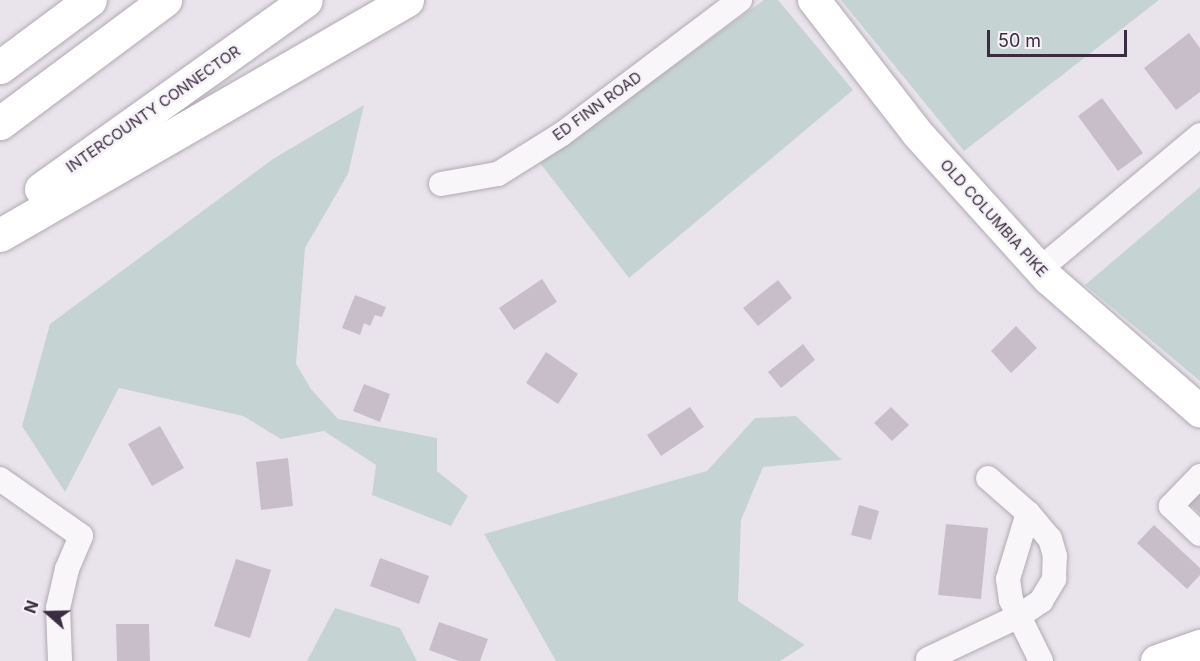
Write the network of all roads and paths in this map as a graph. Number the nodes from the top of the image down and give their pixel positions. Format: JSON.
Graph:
{"nodes":[{"id":1,"x":90,"y":0,"type":"edge"},
{"id":2,"x":165,"y":0,"type":"edge"},
{"id":3,"x":306,"y":0,"type":"edge"},
{"id":4,"x":407,"y":0,"type":"edge"},
{"id":5,"x":740,"y":0,"type":"edge"},
{"id":6,"x":814,"y":0,"type":"edge"},
{"id":7,"x":0,"y":67,"type":"edge"},
{"id":8,"x":0,"y":123,"type":"edge"},
{"id":9,"x":1200,"y":135,"type":"edge"},
{"id":10,"x":441,"y":184,"type":"dead end"},
{"id":11,"x":0,"y":218,"type":"edge"},
{"id":12,"x":0,"y":235,"type":"edge"},
{"id":13,"x":1040,"y":269,"type":"junction"},
{"id":14,"x":1200,"y":411,"type":"edge"},
{"id":15,"x":1200,"y":476,"type":"edge"},
{"id":16,"x":988,"y":478,"type":"dead end"},
{"id":17,"x":0,"y":479,"type":"edge"},
{"id":18,"x":1028,"y":513,"type":"junction"},
{"id":19,"x":1200,"y":533,"type":"edge"},
{"id":20,"x":1019,"y":616,"type":"junction"},
{"id":21,"x":1200,"y":646,"type":"edge"},
{"id":22,"x":928,"y":659,"type":"dead end"},
{"id":23,"x":60,"y":661,"type":"edge"},
{"id":24,"x":1041,"y":661,"type":"edge"},
{"id":25,"x":1157,"y":661,"type":"edge"}],
"edges":[{"from":1,"to":7,"type":"highway"},
{"from":2,"to":8,"type":"highway"},
{"from":3,"to":11,"type":"highway","name":"INTERCOUNTY CONNECTOR"},
{"from":4,"to":12,"type":"highway"},
{"from":5,"to":10,"type":"street","name":"ED FINN ROAD"},
{"from":6,"to":13,"type":"main road","name":"OLD COLUMBIA PIKE"},
{"from":9,"to":13,"type":"street"},
{"from":13,"to":14,"type":"main road","name":"OLD COLUMBIA PIKE"},
{"from":15,"to":19,"type":"street"},
{"from":16,"to":18,"type":"street"},
{"from":17,"to":23,"type":"street"},
{"from":18,"to":20,"type":"street"},
{"from":18,"to":20,"type":"street"},
{"from":20,"to":22,"type":"street"},
{"from":20,"to":24,"type":"street"},
{"from":21,"to":25,"type":"main road"}]}
